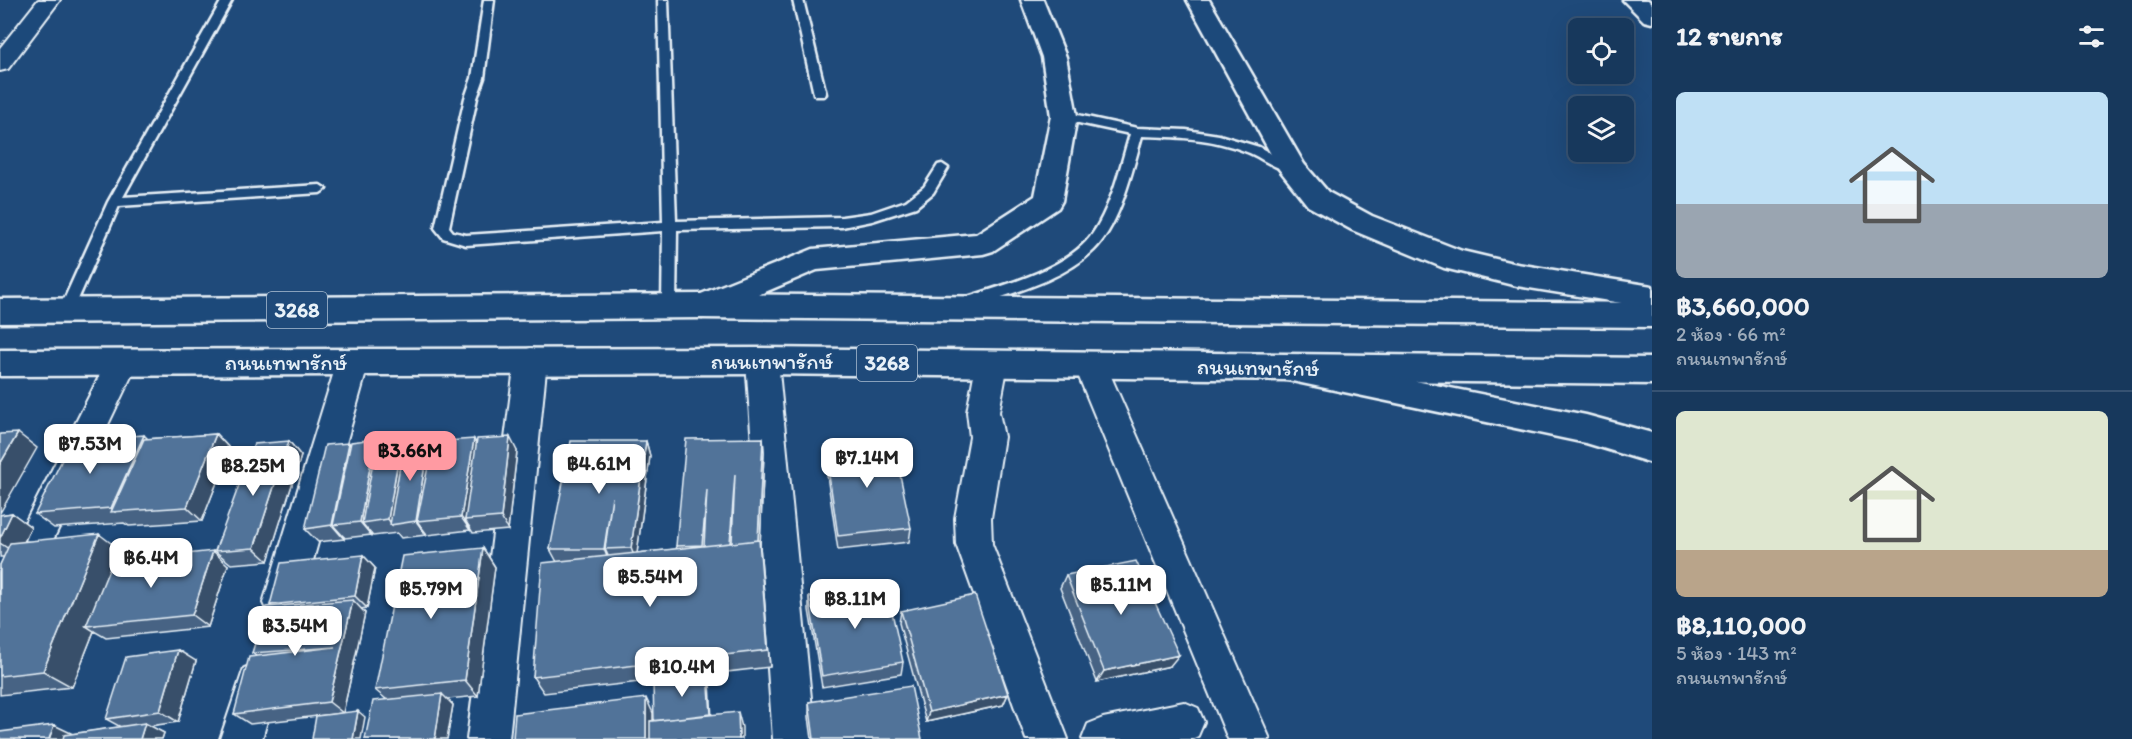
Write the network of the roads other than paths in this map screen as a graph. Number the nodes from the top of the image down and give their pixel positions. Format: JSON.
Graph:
{"nodes":[{"id":1,"x":49,"y":0,"type":"edge"},
{"id":2,"x":227,"y":0,"type":"edge"},
{"id":3,"x":489,"y":0,"type":"edge"},
{"id":4,"x":663,"y":0,"type":"edge"},
{"id":5,"x":798,"y":0,"type":"edge"},
{"id":6,"x":1198,"y":0,"type":"edge"},
{"id":7,"x":1634,"y":0,"type":"edge"},
{"id":8,"x":1035,"y":4,"type":"edge"},
{"id":9,"x":1652,"y":16,"type":"edge"},
{"id":10,"x":0,"y":64,"type":"edge"},
{"id":11,"x":819,"y":94,"type":"dead end"},
{"id":12,"x":1064,"y":116,"type":"junction"},
{"id":13,"x":1137,"y":132,"type":"junction"},
{"id":14,"x":942,"y":168,"type":"dead end"},
{"id":15,"x":1293,"y":169,"type":"junction"},
{"id":16,"x":320,"y":189,"type":"dead end"},
{"id":17,"x":114,"y":202,"type":"junction"},
{"id":18,"x":670,"y":226,"type":"junction"},
{"id":19,"x":1652,"y":297,"type":"edge"},
{"id":20,"x":702,"y":306,"type":"junction"},
{"id":21,"x":669,"y":307,"type":"junction"},
{"id":22,"x":948,"y":309,"type":"junction"},
{"id":23,"x":0,"y":311,"type":"edge"},
{"id":24,"x":66,"y":311,"type":"junction"},
{"id":25,"x":146,"y":311,"type":"junction"},
{"id":26,"x":1652,"y":315,"type":"edge"},
{"id":27,"x":531,"y":360,"type":"junction"},
{"id":28,"x":762,"y":361,"type":"junction"},
{"id":29,"x":122,"y":362,"type":"junction"},
{"id":30,"x":353,"y":362,"type":"junction"},
{"id":31,"x":0,"y":363,"type":"edge"},
{"id":32,"x":992,"y":364,"type":"junction"},
{"id":33,"x":1090,"y":365,"type":"junction"},
{"id":34,"x":1285,"y":368,"type":"junction"},
{"id":35,"x":1652,"y":371,"type":"edge"},
{"id":36,"x":1652,"y":448,"type":"edge"},
{"id":37,"x":0,"y":611,"type":"edge"},
{"id":38,"x":1184,"y":722,"type":"dead end"},
{"id":39,"x":241,"y":739,"type":"edge"},
{"id":40,"x":488,"y":739,"type":"edge"},
{"id":41,"x":795,"y":739,"type":"edge"},
{"id":42,"x":1047,"y":739,"type":"edge"},
{"id":43,"x":1103,"y":739,"type":"edge"},
{"id":44,"x":1249,"y":739,"type":"edge"}],
"edges":[{"from":1,"to":10,"type":"street"},
{"from":2,"to":17,"type":"lane"},
{"from":3,"to":18,"type":"lane"},
{"from":4,"to":18,"type":"lane"},
{"from":5,"to":11,"type":"lane"},
{"from":6,"to":15,"type":"main road"},
{"from":7,"to":9,"type":"main road"},
{"from":8,"to":12,"type":"main road"},
{"from":12,"to":13,"type":"lane"},
{"from":12,"to":20,"type":"main road"},
{"from":13,"to":15,"type":"lane"},
{"from":13,"to":22,"type":"lane"},
{"from":14,"to":18,"type":"lane"},
{"from":15,"to":19,"type":"main road"},
{"from":16,"to":17,"type":"lane"},
{"from":17,"to":24,"type":"lane"},
{"from":18,"to":21,"type":"lane"},
{"from":20,"to":21,"type":"main road","number":"3268"},
{"from":20,"to":22,"type":"main road","number":"3268"},
{"from":21,"to":25,"type":"main road","number":"3268"},
{"from":22,"to":26,"type":"main road","number":"3268"},
{"from":23,"to":24,"type":"main road","number":"3268"},
{"from":24,"to":25,"type":"main road","number":"3268"},
{"from":25,"to":29,"type":"main road"},
{"from":27,"to":28,"type":"main road","name":"ถนนเทพารักษ์","number":"3268"},
{"from":27,"to":30,"type":"main road","name":"ถนนเทพารักษ์","number":"3268"},
{"from":27,"to":40,"type":"street"},
{"from":28,"to":32,"type":"main road","name":"ถนนเทพารักษ์","number":"3268"},
{"from":28,"to":41,"type":"street"},
{"from":29,"to":30,"type":"main road","name":"ถนนเทพารักษ์","number":"3268"},
{"from":29,"to":31,"type":"main road","name":"ถนนเทพารักษ์","number":"3268"},
{"from":29,"to":37,"type":"street"},
{"from":30,"to":39,"type":"street"},
{"from":32,"to":33,"type":"main road","name":"ถนนเทพารักษ์","number":"3268"},
{"from":32,"to":42,"type":"street"},
{"from":33,"to":34,"type":"main road","name":"ถนนเทพารักษ์","number":"3268"},
{"from":33,"to":44,"type":"street"},
{"from":34,"to":35,"type":"main road","name":"ถนนเทพารักษ์","number":"3268"},
{"from":34,"to":36,"type":"main road"},
{"from":38,"to":43,"type":"street"}]}
